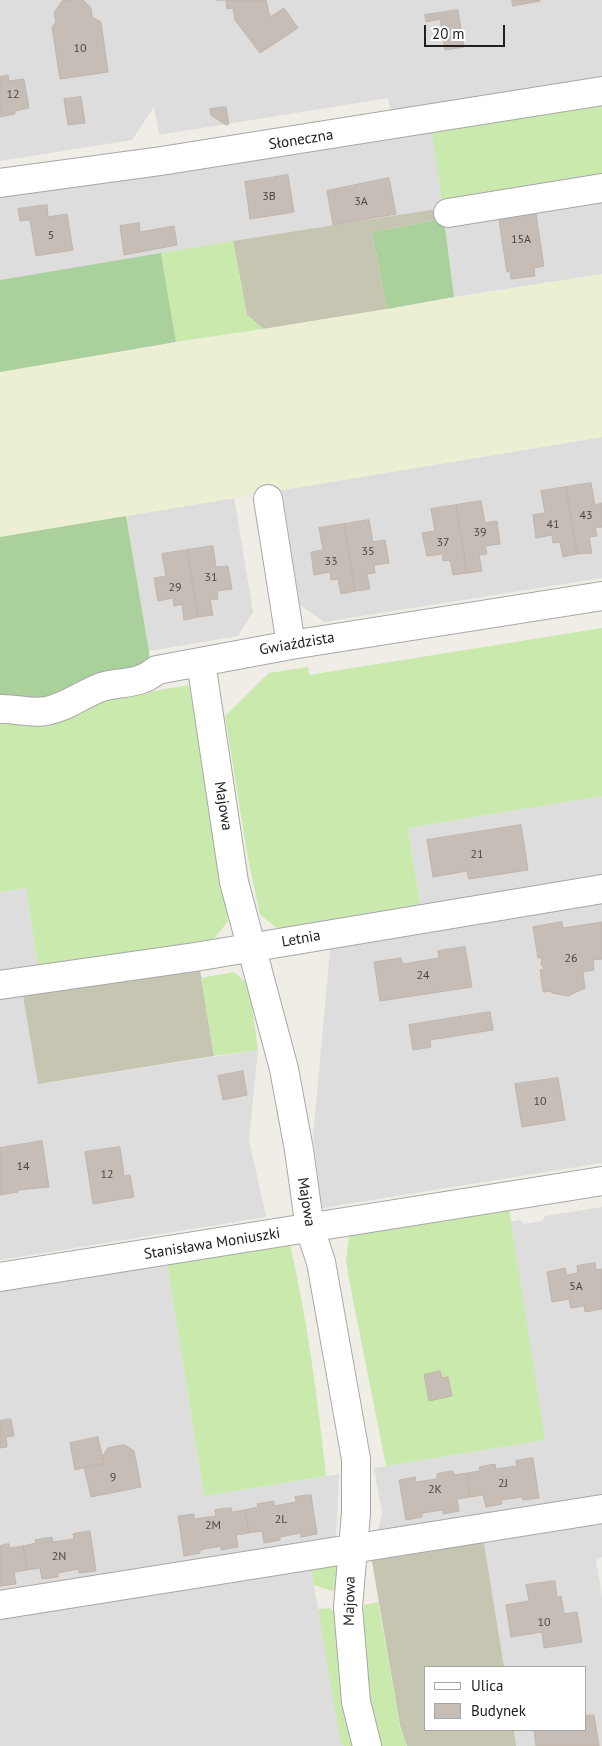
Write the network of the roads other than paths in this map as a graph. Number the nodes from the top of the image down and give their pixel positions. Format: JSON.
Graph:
{"nodes":[{"id":1,"x":602,"y":91,"type":"edge"},
{"id":2,"x":0,"y":183,"type":"edge"},
{"id":3,"x":602,"y":188,"type":"edge"},
{"id":4,"x":448,"y":213,"type":"dead end"},
{"id":5,"x":268,"y":499,"type":"dead end"},
{"id":6,"x":602,"y":596,"type":"edge"},
{"id":7,"x":291,"y":645,"type":"junction"},
{"id":8,"x":201,"y":662,"type":"junction"},
{"id":9,"x":0,"y":708,"type":"edge"},
{"id":10,"x":602,"y":889,"type":"edge"},
{"id":11,"x":252,"y":947,"type":"junction"},
{"id":12,"x":0,"y":985,"type":"edge"},
{"id":13,"x":602,"y":1181,"type":"edge"},
{"id":14,"x":310,"y":1229,"type":"junction"},
{"id":15,"x":0,"y":1277,"type":"edge"},
{"id":16,"x":602,"y":1510,"type":"edge"},
{"id":17,"x":353,"y":1550,"type":"junction"},
{"id":18,"x":0,"y":1606,"type":"edge"},
{"id":19,"x":367,"y":1746,"type":"edge"}],
"edges":[{"from":1,"to":2,"type":"street","name":"Słoneczna"},
{"from":3,"to":4,"type":"street"},
{"from":5,"to":7,"type":"street"},
{"from":6,"to":7,"type":"street","name":"Gwiaździsta"},
{"from":7,"to":8,"type":"street","name":"Gwiaździsta"},
{"from":8,"to":9,"type":"street","name":"Gwiaździsta"},
{"from":8,"to":11,"type":"street","name":"Majowa"},
{"from":10,"to":11,"type":"street","name":"Letnia"},
{"from":11,"to":12,"type":"street","name":"Letnia"},
{"from":11,"to":14,"type":"street","name":"Majowa"},
{"from":13,"to":14,"type":"street","name":"Stanisława Moniuszki"},
{"from":14,"to":15,"type":"street","name":"Stanisława Moniuszki"},
{"from":14,"to":17,"type":"street","name":"Majowa"},
{"from":16,"to":17,"type":"street"},
{"from":17,"to":18,"type":"street"},
{"from":17,"to":19,"type":"street","name":"Majowa"}]}
